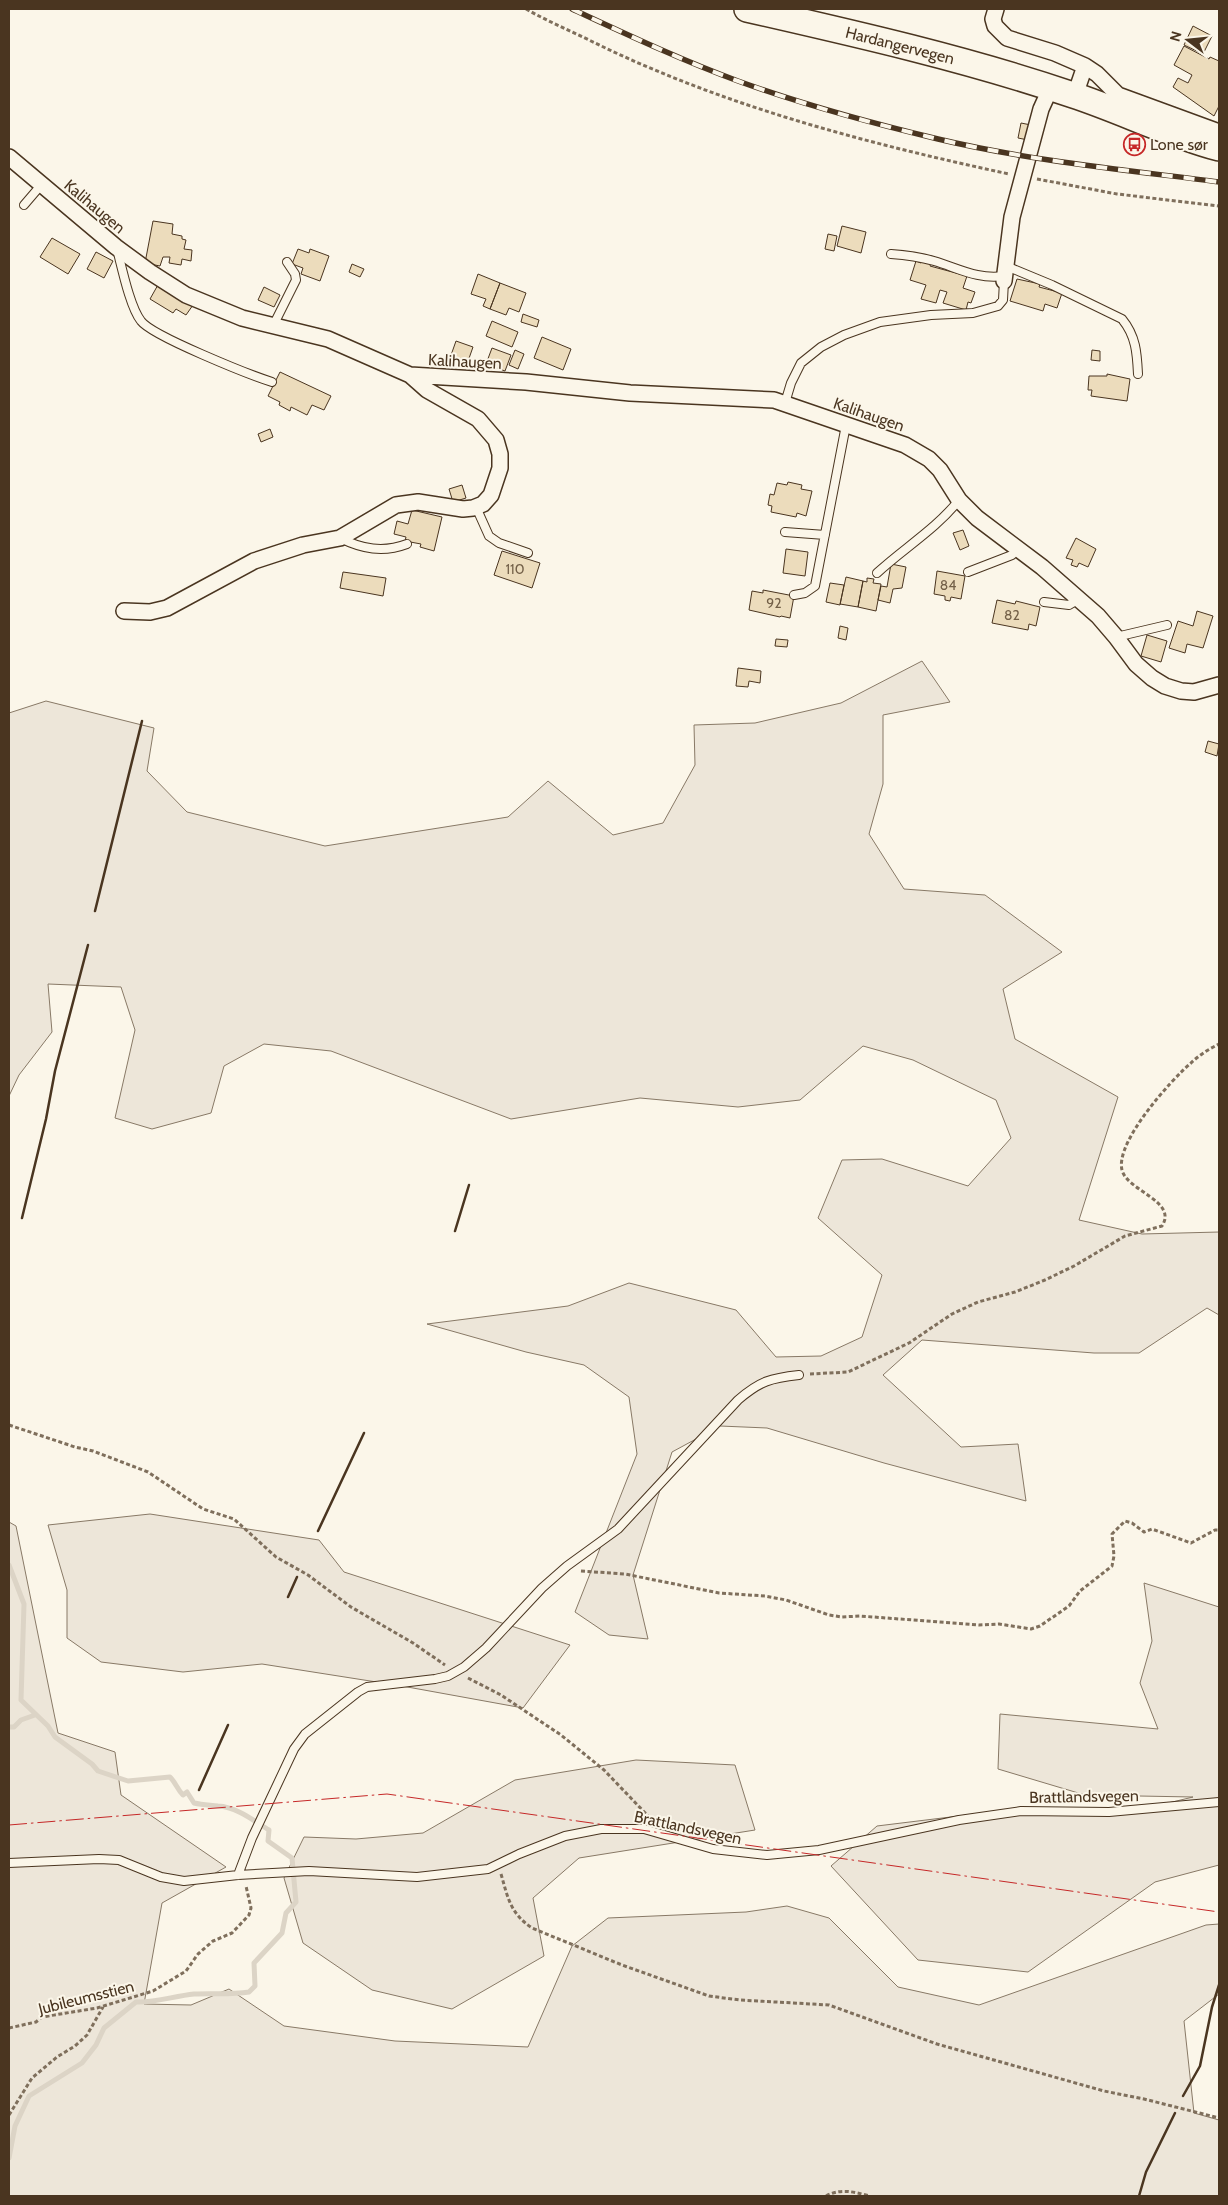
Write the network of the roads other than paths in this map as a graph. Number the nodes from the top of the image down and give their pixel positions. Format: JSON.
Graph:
{"nodes":[{"id":1,"x":748,"y":9,"type":"edge"},
{"id":2,"x":996,"y":9,"type":"edge"},
{"id":3,"x":1085,"y":66,"type":"junction"},
{"id":4,"x":1051,"y":88,"type":"junction"},
{"id":5,"x":1075,"y":95,"type":"junction"},
{"id":6,"x":1219,"y":132,"type":"edge"},
{"id":7,"x":1219,"y":148,"type":"edge"},
{"id":8,"x":9,"y":158,"type":"edge"},
{"id":9,"x":42,"y":184,"type":"junction"},
{"id":10,"x":24,"y":205,"type":"dead end"},
{"id":11,"x":116,"y":247,"type":"junction"},
{"id":12,"x":891,"y":254,"type":"dead end"},
{"id":13,"x":287,"y":262,"type":"dead end"},
{"id":14,"x":1005,"y":275,"type":"junction"},
{"id":15,"x":273,"y":326,"type":"junction"},
{"id":16,"x":1138,"y":374,"type":"dead end"},
{"id":17,"x":410,"y":376,"type":"junction"},
{"id":18,"x":272,"y":382,"type":"dead end"},
{"id":19,"x":785,"y":403,"type":"junction"},
{"id":20,"x":846,"y":425,"type":"junction"},
{"id":21,"x":959,"y":500,"type":"junction"},
{"id":22,"x":476,"y":507,"type":"junction"},
{"id":23,"x":784,"y":532,"type":"dead end"},
{"id":24,"x":825,"y":535,"type":"junction"},
{"id":25,"x":340,"y":538,"type":"junction"},
{"id":26,"x":407,"y":544,"type":"dead end"},
{"id":27,"x":1018,"y":549,"type":"junction"},
{"id":28,"x":528,"y":553,"type":"dead end"},
{"id":29,"x":968,"y":572,"type":"dead end"},
{"id":30,"x":877,"y":573,"type":"dead end"},
{"id":31,"x":794,"y":595,"type":"dead end"},
{"id":32,"x":1079,"y":599,"type":"junction"},
{"id":33,"x":1044,"y":602,"type":"dead end"},
{"id":34,"x":124,"y":611,"type":"dead end"},
{"id":35,"x":1167,"y":625,"type":"dead end"},
{"id":36,"x":1116,"y":637,"type":"junction"},
{"id":37,"x":1219,"y":685,"type":"edge"},
{"id":38,"x":799,"y":1374,"type":"road end"},
{"id":39,"x":1219,"y":1802,"type":"edge"},
{"id":40,"x":9,"y":1862,"type":"edge"},
{"id":41,"x":242,"y":1875,"type":"junction"}],
"edges":[{"from":1,"to":4,"type":"main road","name":"Hardangervegen"},
{"from":2,"to":3,"type":"street"},
{"from":3,"to":5,"type":"street"},
{"from":3,"to":6,"type":"street"},
{"from":4,"to":5,"type":"main road","name":"Hardangervegen"},
{"from":4,"to":14,"type":"street"},
{"from":5,"to":7,"type":"main road","name":"Hardangervegen"},
{"from":8,"to":9,"type":"street","name":"Kalihaugen"},
{"from":9,"to":10,"type":"lane"},
{"from":9,"to":11,"type":"street","name":"Kalihaugen"},
{"from":11,"to":15,"type":"street","name":"Kalihaugen"},
{"from":11,"to":18,"type":"lane"},
{"from":12,"to":14,"type":"lane"},
{"from":13,"to":15,"type":"lane"},
{"from":14,"to":16,"type":"lane"},
{"from":14,"to":19,"type":"lane"},
{"from":15,"to":17,"type":"street","name":"Kalihaugen"},
{"from":17,"to":19,"type":"street","name":"Kalihaugen"},
{"from":17,"to":22,"type":"street","name":"Kalihaugen"},
{"from":19,"to":20,"type":"street","name":"Kalihaugen"},
{"from":20,"to":21,"type":"street","name":"Kalihaugen"},
{"from":20,"to":24,"type":"lane"},
{"from":21,"to":27,"type":"street","name":"Kalihaugen"},
{"from":21,"to":30,"type":"lane"},
{"from":22,"to":25,"type":"street"},
{"from":22,"to":28,"type":"lane"},
{"from":23,"to":24,"type":"lane"},
{"from":24,"to":31,"type":"lane"},
{"from":25,"to":26,"type":"lane"},
{"from":25,"to":34,"type":"street"},
{"from":27,"to":29,"type":"lane"},
{"from":27,"to":32,"type":"street","name":"Kalihaugen"},
{"from":32,"to":33,"type":"lane"},
{"from":32,"to":36,"type":"street","name":"Kalihaugen"},
{"from":35,"to":36,"type":"lane"},
{"from":36,"to":37,"type":"street","name":"Kalihaugen"},
{"from":38,"to":41,"type":"lane"},
{"from":39,"to":41,"type":"lane","name":"Brattlandsvegen"},
{"from":40,"to":41,"type":"lane","name":"Brattlandsvegen"}]}
